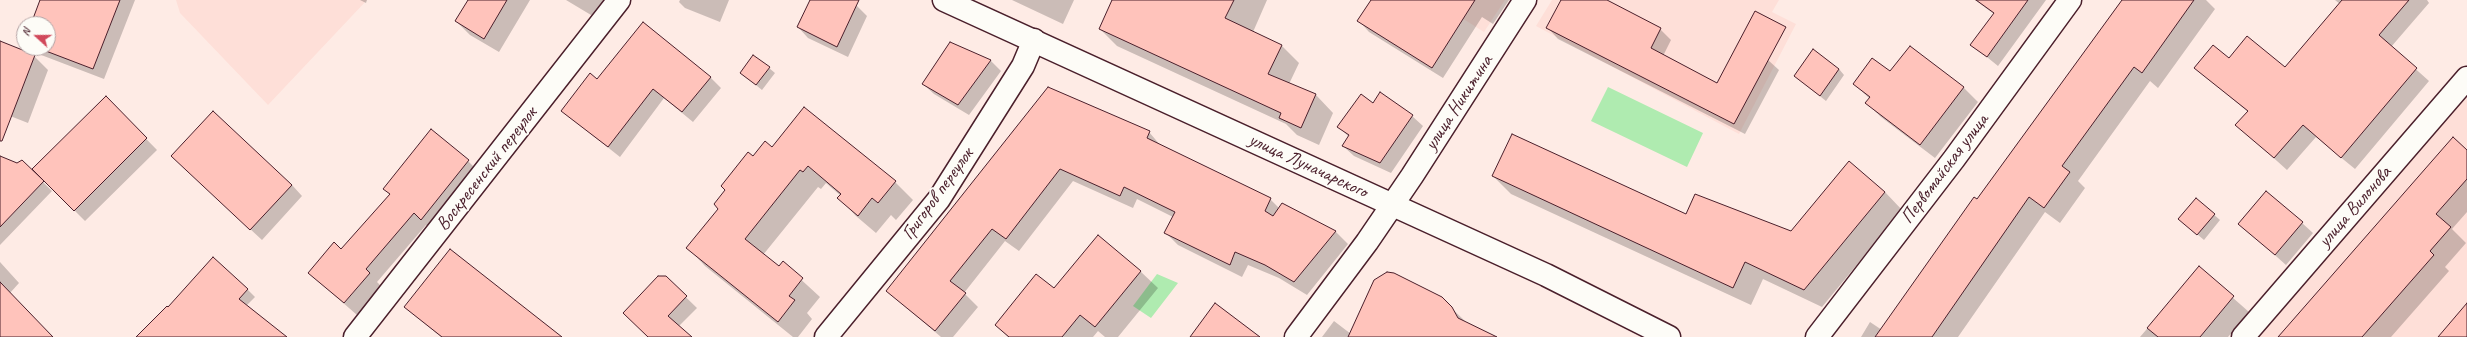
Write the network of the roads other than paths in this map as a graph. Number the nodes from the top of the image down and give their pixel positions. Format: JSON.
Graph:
{"nodes":[{"id":1,"x":619,"y":0,"type":"edge"},
{"id":2,"x":944,"y":0,"type":"edge"},
{"id":3,"x":1524,"y":0,"type":"edge"},
{"id":4,"x":2070,"y":0,"type":"edge"},
{"id":5,"x":1034,"y":40,"type":"junction"},
{"id":6,"x":2467,"y":78,"type":"edge"},
{"id":7,"x":1392,"y":205,"type":"junction"},
{"id":8,"x":355,"y":337,"type":"edge"},
{"id":9,"x":826,"y":337,"type":"edge"},
{"id":10,"x":1296,"y":337,"type":"edge"},
{"id":11,"x":1669,"y":337,"type":"edge"},
{"id":12,"x":1817,"y":337,"type":"edge"},
{"id":13,"x":2242,"y":337,"type":"edge"}],
"edges":[{"from":1,"to":8,"type":"street","name":"Воскресенский переулок"},
{"from":2,"to":5,"type":"street","name":"улица Луначарского"},
{"from":3,"to":7,"type":"street","name":"улица Никитина"},
{"from":4,"to":12,"type":"street","name":"Первомайская улица"},
{"from":5,"to":7,"type":"street","name":"улица Луначарского"},
{"from":5,"to":9,"type":"street","name":"Григоров переулок"},
{"from":6,"to":13,"type":"street","name":"улица Вилонова"},
{"from":7,"to":10,"type":"street","name":"улица Никитина"},
{"from":7,"to":11,"type":"street","name":"улица Луначарского"}]}
